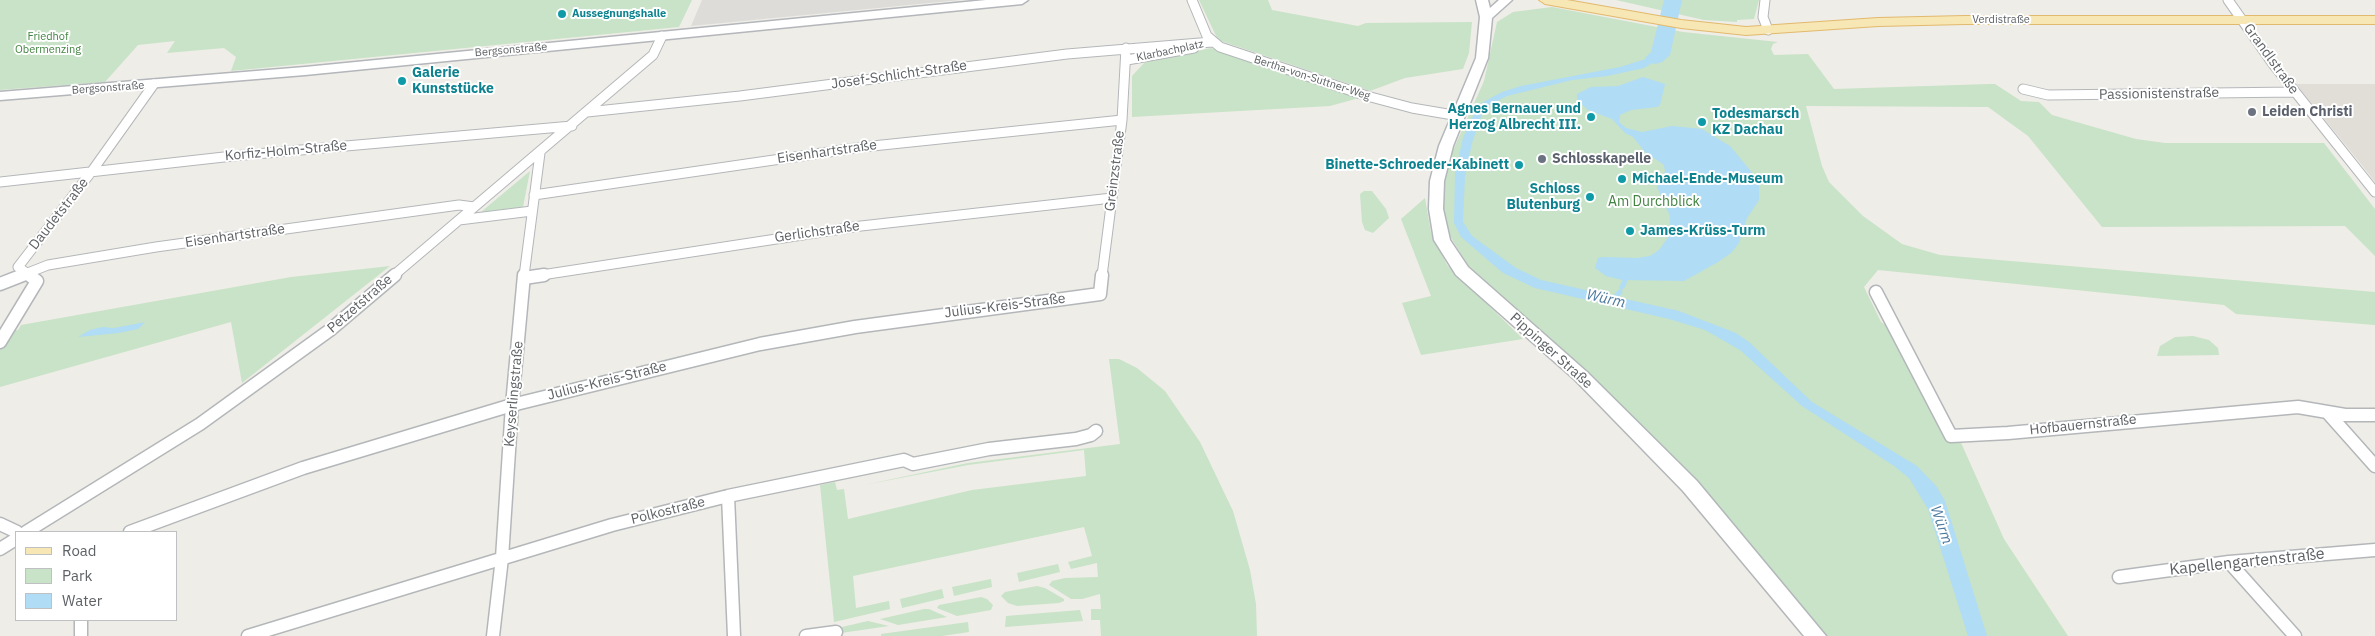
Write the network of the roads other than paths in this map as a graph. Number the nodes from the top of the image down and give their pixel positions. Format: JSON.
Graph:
{"nodes":[{"id":1,"x":1022,"y":0,"type":"edge"},
{"id":2,"x":1192,"y":0,"type":"edge"},
{"id":3,"x":1482,"y":0,"type":"edge"},
{"id":4,"x":1506,"y":0,"type":"edge"},
{"id":5,"x":1545,"y":0,"type":"edge"},
{"id":6,"x":1591,"y":0,"type":"edge"},
{"id":7,"x":1764,"y":0,"type":"edge"},
{"id":8,"x":2228,"y":0,"type":"edge"},
{"id":9,"x":1628,"y":13,"type":"junction"},
{"id":10,"x":1486,"y":17,"type":"junction"},
{"id":11,"x":2242,"y":20,"type":"junction"},
{"id":12,"x":2375,"y":20,"type":"edge"},
{"id":13,"x":1768,"y":30,"type":"junction"},
{"id":14,"x":662,"y":36,"type":"junction"},
{"id":15,"x":1212,"y":42,"type":"junction"},
{"id":16,"x":1126,"y":48,"type":"junction"},
{"id":17,"x":1127,"y":60,"type":"junction"},
{"id":18,"x":154,"y":84,"type":"junction"},
{"id":19,"x":2023,"y":89,"type":"dead end"},
{"id":20,"x":2295,"y":92,"type":"junction"},
{"id":21,"x":0,"y":96,"type":"edge"},
{"id":22,"x":586,"y":112,"type":"junction"},
{"id":23,"x":1459,"y":116,"type":"junction"},
{"id":24,"x":1122,"y":120,"type":"junction"},
{"id":25,"x":572,"y":126,"type":"junction"},
{"id":26,"x":540,"y":153,"type":"junction"},
{"id":27,"x":92,"y":171,"type":"junction"},
{"id":28,"x":0,"y":182,"type":"edge"},
{"id":29,"x":2375,"y":192,"type":"edge"},
{"id":30,"x":534,"y":195,"type":"junction"},
{"id":31,"x":1112,"y":198,"type":"junction"},
{"id":32,"x":474,"y":206,"type":"junction"},
{"id":33,"x":532,"y":211,"type":"junction"},
{"id":34,"x":457,"y":221,"type":"junction"},
{"id":35,"x":26,"y":274,"type":"junction"},
{"id":36,"x":524,"y":278,"type":"junction"},
{"id":37,"x":0,"y":284,"type":"edge"},
{"id":38,"x":1876,"y":292,"type":"dead end"},
{"id":39,"x":1100,"y":294,"type":"joint"},
{"id":40,"x":0,"y":342,"type":"edge"},
{"id":41,"x":512,"y":404,"type":"junction"},
{"id":42,"x":2327,"y":412,"type":"junction"},
{"id":43,"x":2375,"y":415,"type":"edge"},
{"id":44,"x":1096,"y":431,"type":"dead end"},
{"id":45,"x":2375,"y":466,"type":"edge"},
{"id":46,"x":728,"y":496,"type":"junction"},
{"id":47,"x":0,"y":524,"type":"edge"},
{"id":48,"x":15,"y":531,"type":"edge"},
{"id":49,"x":28,"y":531,"type":"edge"},
{"id":50,"x":133,"y":531,"type":"edge"},
{"id":51,"x":15,"y":539,"type":"edge"},
{"id":52,"x":0,"y":549,"type":"edge"},
{"id":53,"x":2375,"y":550,"type":"edge"},
{"id":54,"x":502,"y":558,"type":"junction"},
{"id":55,"x":2229,"y":562,"type":"junction"},
{"id":56,"x":2119,"y":577,"type":"dead end"},
{"id":57,"x":81,"y":621,"type":"edge"},
{"id":58,"x":836,"y":632,"type":"dead end"},
{"id":59,"x":81,"y":636,"type":"edge"},
{"id":60,"x":248,"y":636,"type":"edge"},
{"id":61,"x":493,"y":636,"type":"edge"},
{"id":62,"x":734,"y":636,"type":"edge"},
{"id":63,"x":806,"y":636,"type":"edge"},
{"id":64,"x":1816,"y":636,"type":"edge"},
{"id":65,"x":2294,"y":636,"type":"edge"}],
"edges":[{"from":1,"to":14,"type":"street","name":"Bergsonstraße"},
{"from":2,"to":15,"type":"street"},
{"from":3,"to":10,"type":"street","name":"Pippinger Straße"},
{"from":4,"to":10,"type":"main road"},
{"from":5,"to":9,"type":"main road","name":"Verdistraße"},
{"from":6,"to":9,"type":"main road","name":"Verdistraße"},
{"from":7,"to":13,"type":"street"},
{"from":8,"to":11,"type":"street","name":"Grandlstraße"},
{"from":9,"to":13,"type":"main road","name":"Verdistraße"},
{"from":10,"to":23,"type":"street","name":"Pippinger Straße"},
{"from":11,"to":12,"type":"main road","name":"Verdistraße"},
{"from":11,"to":13,"type":"main road","name":"Verdistraße"},
{"from":11,"to":20,"type":"street","name":"Grandlstraße"},
{"from":14,"to":18,"type":"street","name":"Bergsonstraße"},
{"from":14,"to":22,"type":"street","name":"Petzetstraße"},
{"from":15,"to":16,"type":"street","name":"Josef-Schlicht-Straße"},
{"from":15,"to":17,"type":"street","name":"Klarbachplatz"},
{"from":15,"to":23,"type":"street","name":"Bertha-von-Suttner-Weg"},
{"from":16,"to":17,"type":"street","name":"Greinzstraße"},
{"from":16,"to":22,"type":"street","name":"Josef-Schlicht-Straße"},
{"from":17,"to":24,"type":"street","name":"Greinzstraße"},
{"from":18,"to":21,"type":"street","name":"Bergsonstraße"},
{"from":18,"to":27,"type":"street","name":"Daudetstraße"},
{"from":19,"to":20,"type":"street","name":"Passionistenstraße"},
{"from":20,"to":29,"type":"street","name":"Grandlstraße"},
{"from":22,"to":25,"type":"street","name":"Petzetstraße"},
{"from":23,"to":64,"type":"street","name":"Pippinger Straße"},
{"from":24,"to":30,"type":"street","name":"Eisenhartstraße"},
{"from":24,"to":31,"type":"street","name":"Greinzstraße"},
{"from":25,"to":26,"type":"street","name":"Petzetstraße"},
{"from":25,"to":27,"type":"street","name":"Korfiz-Holm-Straße"},
{"from":26,"to":30,"type":"street","name":"Keyserlingstraße"},
{"from":26,"to":32,"type":"street","name":"Petzetstraße"},
{"from":27,"to":28,"type":"street","name":"Korfiz-Holm-Straße"},
{"from":27,"to":35,"type":"street","name":"Daudetstraße"},
{"from":30,"to":33,"type":"street","name":"Keyserlingstraße"},
{"from":31,"to":36,"type":"street","name":"Gerlichstraße"},
{"from":31,"to":39,"type":"street","name":"Greinzstraße"},
{"from":32,"to":34,"type":"street","name":"Petzetstraße"},
{"from":32,"to":35,"type":"street","name":"Eisenhartstraße"},
{"from":33,"to":34,"type":"street"},
{"from":33,"to":36,"type":"street","name":"Keyserlingstraße"},
{"from":34,"to":49,"type":"street","name":"Petzetstraße"},
{"from":35,"to":37,"type":"street","name":"Eisenhartstraße"},
{"from":35,"to":40,"type":"street","name":"Daudetstraße"},
{"from":36,"to":41,"type":"street","name":"Keyserlingstraße"},
{"from":38,"to":42,"type":"street","name":"Hofbauernstraße"},
{"from":39,"to":41,"type":"street","name":"Julius-Kreis-Straße"},
{"from":41,"to":50,"type":"street","name":"Julius-Kreis-Straße"},
{"from":41,"to":54,"type":"street","name":"Keyserlingstraße"},
{"from":42,"to":43,"type":"street","name":"Hofbauernstraße"},
{"from":42,"to":45,"type":"street"},
{"from":44,"to":46,"type":"street","name":"Polkostraße"},
{"from":46,"to":54,"type":"street","name":"Polkostraße"},
{"from":46,"to":62,"type":"street"},
{"from":47,"to":48,"type":"street"},
{"from":51,"to":52,"type":"street"},
{"from":53,"to":55,"type":"street","name":"Kapellengartenstraße"},
{"from":54,"to":60,"type":"street","name":"Polkostraße"},
{"from":54,"to":61,"type":"street","name":"Keyserlingstraße"},
{"from":55,"to":56,"type":"street","name":"Kapellengartenstraße"},
{"from":55,"to":65,"type":"street"},
{"from":57,"to":59,"type":"street"},
{"from":58,"to":63,"type":"street"}]}
